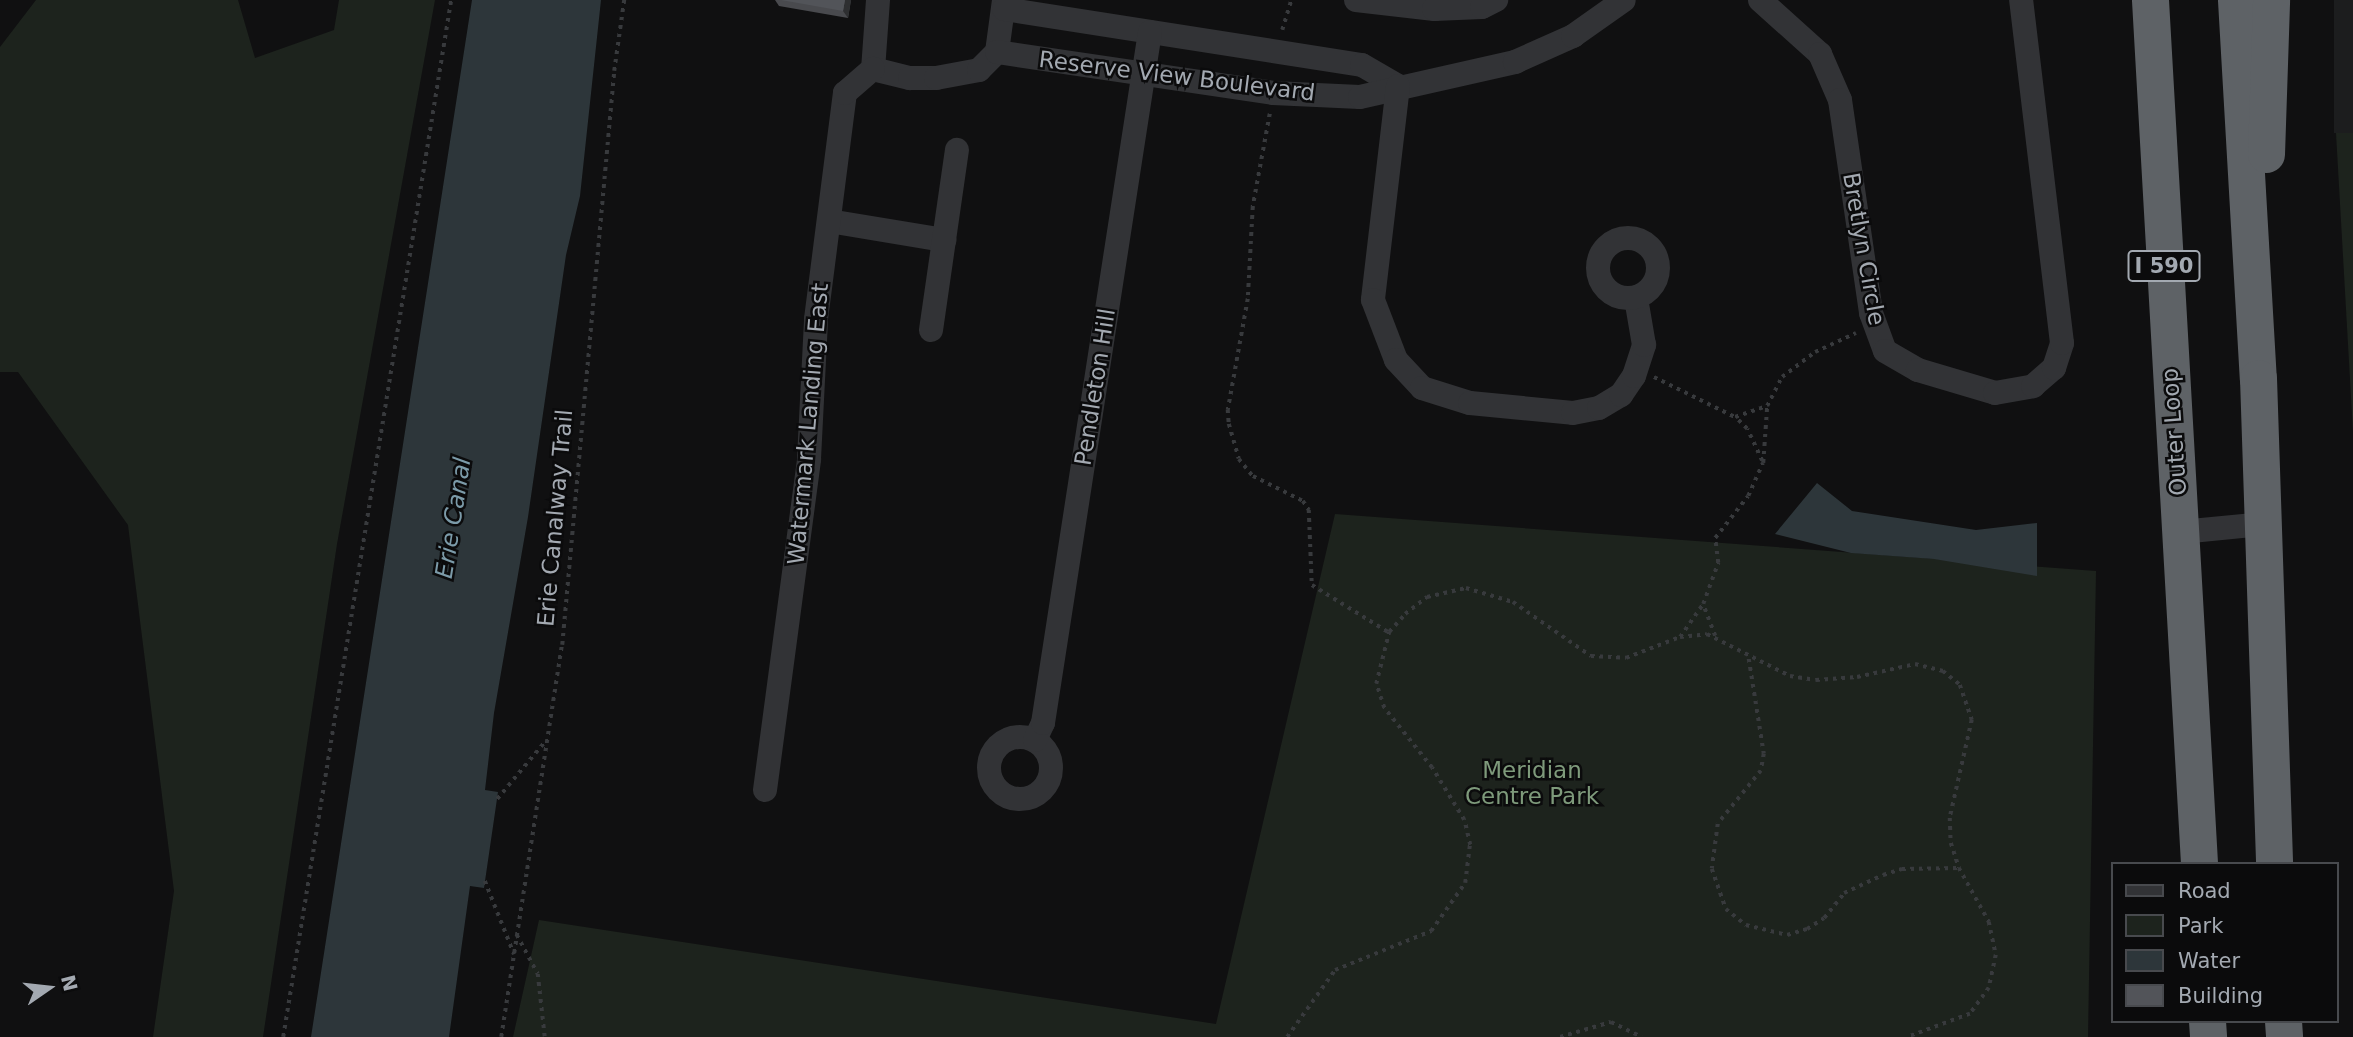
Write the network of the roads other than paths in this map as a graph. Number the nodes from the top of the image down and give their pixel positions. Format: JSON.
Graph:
{"nodes":[{"id":1,"x":878,"y":0,"type":"edge"},
{"id":2,"x":1356,"y":0,"type":"edge"},
{"id":3,"x":1496,"y":0,"type":"edge"},
{"id":4,"x":1624,"y":0,"type":"edge"},
{"id":5,"x":1760,"y":0,"type":"edge"},
{"id":6,"x":2021,"y":0,"type":"edge"},
{"id":7,"x":2150,"y":0,"type":"edge"},
{"id":8,"x":2236,"y":0,"type":"edge"},
{"id":9,"x":2271,"y":0,"type":"edge"},
{"id":10,"x":1004,"y":5,"type":"edge"},
{"id":11,"x":1150,"y":32,"type":"junction"},
{"id":12,"x":997,"y":52,"type":"junction"},
{"id":13,"x":873,"y":69,"type":"junction"},
{"id":14,"x":1143,"y":74,"type":"junction"},
{"id":15,"x":1398,"y":86,"type":"junction"},
{"id":16,"x":957,"y":150,"type":"dead end"},
{"id":17,"x":828,"y":221,"type":"junction"},
{"id":18,"x":944,"y":240,"type":"junction"},
{"id":19,"x":1636,"y":298,"type":"dead end"},
{"id":20,"x":931,"y":330,"type":"dead end"},
{"id":21,"x":2258,"y":379,"type":"junction"},
{"id":22,"x":2262,"y":524,"type":"junction"},
{"id":23,"x":2181,"y":532,"type":"junction"},
{"id":24,"x":1035,"y":740,"type":"dead end"},
{"id":25,"x":765,"y":790,"type":"dead end"},
{"id":26,"x":2199,"y":862,"type":"edge"},
{"id":27,"x":2274,"y":862,"type":"edge"}],
"edges":[{"from":1,"to":13,"type":"street"},
{"from":2,"to":3,"type":"street"},
{"from":4,"to":15,"type":"street","name":"Reserve View Boulevard"},
{"from":5,"to":6,"type":"street","name":"Bretlyn Circle"},
{"from":7,"to":23,"type":"highway","name":"Outer Loop","number":"I 590"},
{"from":8,"to":21,"type":"highway"},
{"from":9,"to":21,"type":"highway"},
{"from":10,"to":11,"type":"street","name":"Reserve View Boulevard"},
{"from":10,"to":12,"type":"street","name":"Reserve View Boulevard"},
{"from":11,"to":14,"type":"street","name":"Pendleton Hill"},
{"from":11,"to":15,"type":"street","name":"Reserve View Boulevard"},
{"from":12,"to":13,"type":"street"},
{"from":12,"to":14,"type":"street","name":"Reserve View Boulevard"},
{"from":13,"to":17,"type":"street","name":"Watermark Landing East"},
{"from":14,"to":15,"type":"street","name":"Reserve View Boulevard"},
{"from":14,"to":24,"type":"street","name":"Pendleton Hill"},
{"from":15,"to":19,"type":"street"},
{"from":16,"to":18,"type":"street"},
{"from":17,"to":18,"type":"street"},
{"from":17,"to":25,"type":"street","name":"Watermark Landing East"},
{"from":18,"to":20,"type":"street"},
{"from":21,"to":22,"type":"highway"},
{"from":22,"to":23,"type":"street"},
{"from":22,"to":27,"type":"highway"},
{"from":23,"to":26,"type":"highway","name":"Outer Loop","number":"I 590"}]}
